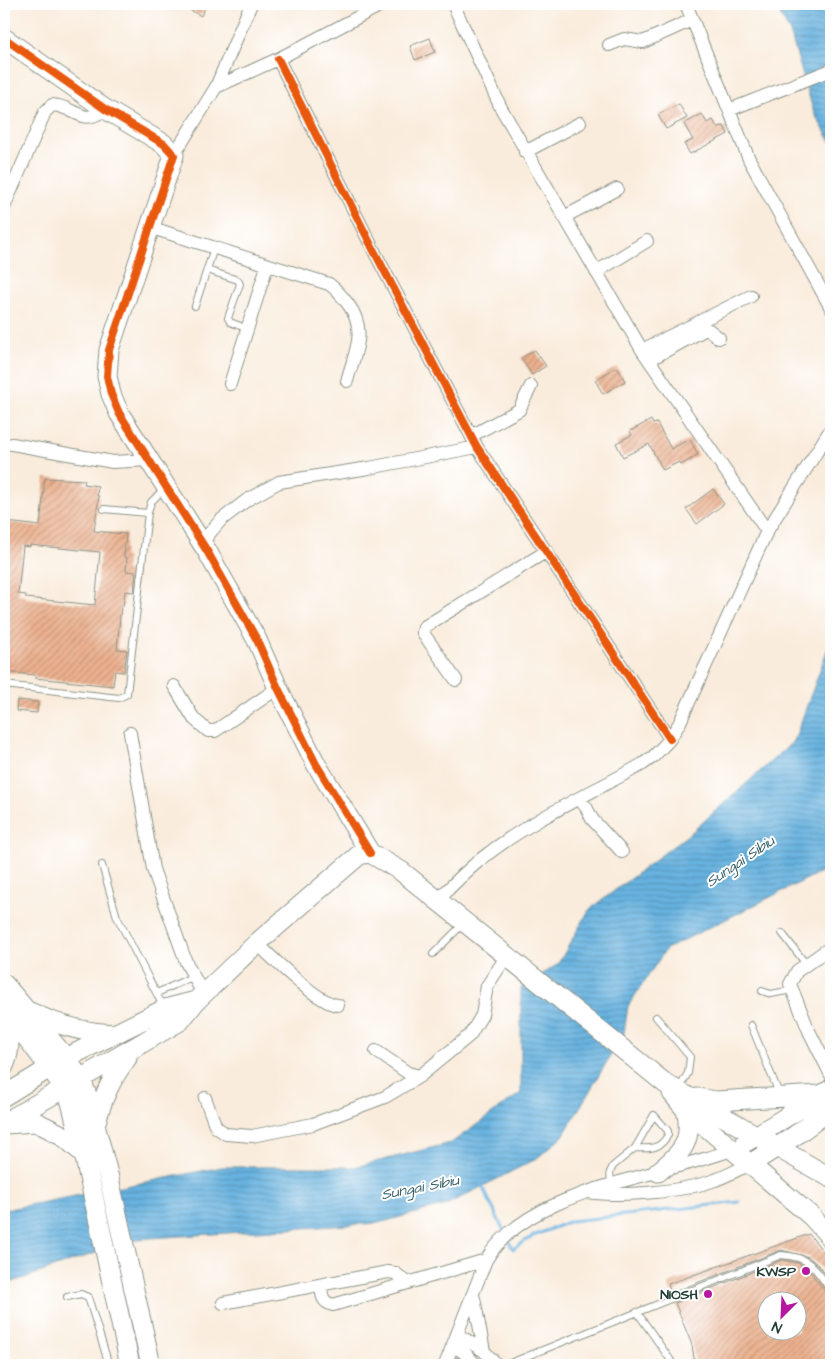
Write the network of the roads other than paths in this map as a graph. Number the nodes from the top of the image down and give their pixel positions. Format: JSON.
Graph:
{"nodes":[{"id":1,"x":250,"y":4,"type":"edge"},
{"id":2,"x":383,"y":4,"type":"edge"},
{"id":3,"x":453,"y":4,"type":"edge"},
{"id":4,"x":686,"y":4,"type":"edge"},
{"id":5,"x":692,"y":20,"type":"junction"},
{"id":6,"x":4,"y":38,"type":"edge"},
{"id":7,"x":609,"y":45,"type":"dead end"},
{"id":8,"x":278,"y":59,"type":"junction"},
{"id":9,"x":831,"y":70,"type":"edge"},
{"id":10,"x":216,"y":87,"type":"junction"},
{"id":11,"x":105,"y":109,"type":"junction"},
{"id":12,"x":729,"y":110,"type":"junction"},
{"id":13,"x":580,"y":123,"type":"dead end"},
{"id":14,"x":525,"y":152,"type":"junction"},
{"id":15,"x":174,"y":155,"type":"junction"},
{"id":16,"x":617,"y":188,"type":"dead end"},
{"id":17,"x":4,"y":207,"type":"edge"},
{"id":18,"x":564,"y":218,"type":"junction"},
{"id":19,"x":148,"y":227,"type":"junction"},
{"id":20,"x":647,"y":241,"type":"dead end"},
{"id":21,"x":214,"y":248,"type":"junction"},
{"id":22,"x":267,"y":266,"type":"junction"},
{"id":23,"x":207,"y":270,"type":"junction"},
{"id":24,"x":596,"y":272,"type":"junction"},
{"id":25,"x":751,"y":296,"type":"dead end"},
{"id":26,"x":195,"y":306,"type":"dead end"},
{"id":27,"x":831,"y":308,"type":"edge"},
{"id":28,"x":248,"y":329,"type":"junction"},
{"id":29,"x":718,"y":338,"type":"dead end"},
{"id":30,"x":645,"y":355,"type":"junction"},
{"id":31,"x":347,"y":381,"type":"dead end"},
{"id":32,"x":230,"y":384,"type":"dead end"},
{"id":33,"x":531,"y":386,"type":"dead end"},
{"id":34,"x":831,"y":429,"type":"edge"},
{"id":35,"x":474,"y":442,"type":"junction"},
{"id":36,"x":12,"y":444,"type":"dead end"},
{"id":37,"x":148,"y":460,"type":"junction"},
{"id":38,"x":165,"y":488,"type":"junction"},
{"id":39,"x":104,"y":509,"type":"dead end"},
{"id":40,"x":148,"y":513,"type":"junction"},
{"id":41,"x":767,"y":531,"type":"junction"},
{"id":42,"x":202,"y":542,"type":"junction"},
{"id":43,"x":548,"y":551,"type":"junction"},
{"id":44,"x":456,"y":680,"type":"dead end"},
{"id":45,"x":4,"y":685,"type":"edge"},
{"id":46,"x":174,"y":686,"type":"dead end"},
{"id":47,"x":278,"y":688,"type":"junction"},
{"id":48,"x":130,"y":733,"type":"dead end"},
{"id":49,"x":670,"y":739,"type":"junction"},
{"id":50,"x":580,"y":800,"type":"junction"},
{"id":51,"x":622,"y":852,"type":"dead end"},
{"id":52,"x":370,"y":853,"type":"junction"},
{"id":53,"x":102,"y":865,"type":"dead end"},
{"id":54,"x":438,"y":900,"type":"junction"},
{"id":55,"x":464,"y":923,"type":"junction"},
{"id":56,"x":782,"y":933,"type":"dead end"},
{"id":57,"x":257,"y":943,"type":"junction"},
{"id":58,"x":831,"y":946,"type":"edge"},
{"id":59,"x":433,"y":954,"type":"dead end"},
{"id":60,"x":506,"y":957,"type":"junction"},
{"id":61,"x":806,"y":964,"type":"junction"},
{"id":62,"x":192,"y":977,"type":"junction"},
{"id":63,"x":4,"y":984,"type":"edge"},
{"id":64,"x":792,"y":990,"type":"junction"},
{"id":65,"x":762,"y":991,"type":"dead end"},
{"id":66,"x":200,"y":997,"type":"junction"},
{"id":67,"x":161,"y":1001,"type":"junction"},
{"id":68,"x":338,"y":1005,"type":"dead end"},
{"id":69,"x":5,"y":1010,"type":"edge"},
{"id":70,"x":27,"y":1010,"type":"junction"},
{"id":71,"x":656,"y":1017,"type":"dead end"},
{"id":72,"x":751,"y":1025,"type":"dead end"},
{"id":73,"x":115,"y":1034,"type":"junction"},
{"id":74,"x":134,"y":1050,"type":"junction"},
{"id":75,"x":376,"y":1052,"type":"dead end"},
{"id":76,"x":66,"y":1058,"type":"junction"},
{"id":77,"x":4,"y":1066,"type":"edge"},
{"id":78,"x":50,"y":1068,"type":"junction"},
{"id":79,"x":831,"y":1075,"type":"edge"},
{"id":80,"x":420,"y":1076,"type":"junction"},
{"id":81,"x":73,"y":1084,"type":"junction"},
{"id":82,"x":825,"y":1092,"type":"edge"},
{"id":83,"x":680,"y":1095,"type":"junction"},
{"id":84,"x":4,"y":1096,"type":"edge"},
{"id":85,"x":780,"y":1097,"type":"junction"},
{"id":86,"x":205,"y":1098,"type":"dead end"},
{"id":87,"x":831,"y":1109,"type":"edge"},
{"id":88,"x":96,"y":1122,"type":"junction"},
{"id":89,"x":4,"y":1124,"type":"edge"},
{"id":90,"x":755,"y":1136,"type":"junction"},
{"id":91,"x":635,"y":1148,"type":"junction"},
{"id":92,"x":776,"y":1148,"type":"junction"},
{"id":93,"x":734,"y":1149,"type":"junction"},
{"id":94,"x":84,"y":1154,"type":"junction"},
{"id":95,"x":750,"y":1164,"type":"junction"},
{"id":96,"x":658,"y":1172,"type":"junction"},
{"id":97,"x":831,"y":1178,"type":"edge"},
{"id":98,"x":611,"y":1183,"type":"junction"},
{"id":99,"x":588,"y":1192,"type":"junction"},
{"id":100,"x":831,"y":1238,"type":"edge"},
{"id":101,"x":486,"y":1260,"type":"junction"},
{"id":102,"x":373,"y":1275,"type":"junction"},
{"id":103,"x":407,"y":1282,"type":"junction"},
{"id":104,"x":321,"y":1286,"type":"junction"},
{"id":105,"x":831,"y":1291,"type":"edge"},
{"id":106,"x":378,"y":1292,"type":"junction"},
{"id":107,"x":473,"y":1295,"type":"junction"},
{"id":108,"x":67,"y":1297,"type":"dead end"},
{"id":109,"x":222,"y":1303,"type":"dead end"},
{"id":110,"x":637,"y":1312,"type":"junction"},
{"id":111,"x":455,"y":1340,"type":"junction"},
{"id":112,"x":484,"y":1351,"type":"junction"},
{"id":113,"x":445,"y":1364,"type":"edge"},
{"id":114,"x":109,"y":1365,"type":"edge"},
{"id":115,"x":130,"y":1365,"type":"edge"},
{"id":116,"x":151,"y":1365,"type":"edge"},
{"id":117,"x":466,"y":1365,"type":"edge"},
{"id":118,"x":476,"y":1365,"type":"edge"},
{"id":119,"x":497,"y":1365,"type":"edge"},
{"id":120,"x":505,"y":1365,"type":"edge"},
{"id":121,"x":674,"y":1365,"type":"edge"}],
"edges":[{"from":1,"to":10,"type":"street"},
{"from":2,"to":8,"type":"street"},
{"from":3,"to":14,"type":"street"},
{"from":4,"to":5,"type":"street"},
{"from":5,"to":7,"type":"street"},
{"from":5,"to":12,"type":"street"},
{"from":6,"to":11,"type":"street"},
{"from":8,"to":10,"type":"street"},
{"from":8,"to":35,"type":"street"},
{"from":9,"to":12,"type":"street"},
{"from":10,"to":15,"type":"street"},
{"from":11,"to":15,"type":"street"},
{"from":11,"to":17,"type":"street"},
{"from":12,"to":27,"type":"street"},
{"from":13,"to":14,"type":"street"},
{"from":14,"to":18,"type":"street"},
{"from":15,"to":19,"type":"street"},
{"from":16,"to":18,"type":"street"},
{"from":18,"to":24,"type":"street"},
{"from":19,"to":21,"type":"street"},
{"from":19,"to":37,"type":"street"},
{"from":20,"to":24,"type":"street"},
{"from":21,"to":22,"type":"street"},
{"from":21,"to":23,"type":"lane"},
{"from":22,"to":28,"type":"street"},
{"from":22,"to":31,"type":"street"},
{"from":23,"to":26,"type":"lane"},
{"from":23,"to":28,"type":"lane"},
{"from":24,"to":30,"type":"street"},
{"from":25,"to":30,"type":"street"},
{"from":28,"to":32,"type":"street"},
{"from":29,"to":30,"type":"street"},
{"from":30,"to":41,"type":"street"},
{"from":33,"to":35,"type":"street"},
{"from":34,"to":41,"type":"street"},
{"from":35,"to":42,"type":"street"},
{"from":35,"to":43,"type":"street"},
{"from":36,"to":37,"type":"street"},
{"from":37,"to":38,"type":"street"},
{"from":38,"to":40,"type":"lane"},
{"from":38,"to":42,"type":"street"},
{"from":39,"to":40,"type":"lane"},
{"from":40,"to":45,"type":"lane"},
{"from":41,"to":49,"type":"street"},
{"from":42,"to":47,"type":"street"},
{"from":43,"to":44,"type":"street"},
{"from":43,"to":49,"type":"street"},
{"from":46,"to":47,"type":"street"},
{"from":47,"to":52,"type":"street"},
{"from":48,"to":62,"type":"street"},
{"from":49,"to":50,"type":"street"},
{"from":50,"to":51,"type":"street"},
{"from":50,"to":54,"type":"street"},
{"from":52,"to":54,"type":"street"},
{"from":52,"to":57,"type":"street"},
{"from":53,"to":67,"type":"lane"},
{"from":54,"to":55,"type":"street"},
{"from":55,"to":59,"type":"lane"},
{"from":55,"to":60,"type":"street"},
{"from":56,"to":61,"type":"lane"},
{"from":57,"to":66,"type":"street"},
{"from":57,"to":68,"type":"street"},
{"from":58,"to":61,"type":"street"},
{"from":60,"to":80,"type":"street"},
{"from":60,"to":83,"type":"street"},
{"from":61,"to":64,"type":"street"},
{"from":62,"to":66,"type":"street"},
{"from":62,"to":67,"type":"lane"},
{"from":63,"to":70,"type":"street"},
{"from":64,"to":65,"type":"lane"},
{"from":64,"to":79,"type":"street"},
{"from":66,"to":67,"type":"street"},
{"from":66,"to":74,"type":"street"},
{"from":67,"to":73,"type":"street"},
{"from":69,"to":77,"type":"street"},
{"from":69,"to":78,"type":"street"},
{"from":70,"to":73,"type":"street"},
{"from":70,"to":76,"type":"street"},
{"from":71,"to":83,"type":"lane"},
{"from":72,"to":85,"type":"lane"},
{"from":73,"to":76,"type":"street"},
{"from":74,"to":81,"type":"street"},
{"from":74,"to":88,"type":"street"},
{"from":75,"to":80,"type":"street"},
{"from":76,"to":78,"type":"street"},
{"from":76,"to":81,"type":"street"},
{"from":78,"to":81,"type":"street"},
{"from":78,"to":84,"type":"street"},
{"from":80,"to":86,"type":"street"},
{"from":81,"to":88,"type":"street"},
{"from":81,"to":89,"type":"street"},
{"from":81,"to":94,"type":"street"},
{"from":82,"to":85,"type":"street"},
{"from":82,"to":90,"type":"street"},
{"from":83,"to":85,"type":"street"},
{"from":83,"to":90,"type":"street"},
{"from":83,"to":93,"type":"street"},
{"from":83,"to":96,"type":"street"},
{"from":87,"to":92,"type":"street"},
{"from":88,"to":116,"type":"street"},
{"from":89,"to":94,"type":"street"},
{"from":90,"to":92,"type":"street"},
{"from":90,"to":93,"type":"street"},
{"from":91,"to":91,"type":"lane"},
{"from":91,"to":98,"type":"lane"},
{"from":92,"to":95,"type":"street"},
{"from":92,"to":97,"type":"street"},
{"from":93,"to":95,"type":"street"},
{"from":93,"to":96,"type":"street"},
{"from":94,"to":115,"type":"street"},
{"from":95,"to":99,"type":"street"},
{"from":95,"to":100,"type":"street"},
{"from":96,"to":98,"type":"street"},
{"from":98,"to":99,"type":"street"},
{"from":99,"to":101,"type":"street"},
{"from":101,"to":103,"type":"street"},
{"from":101,"to":107,"type":"street"},
{"from":102,"to":103,"type":"street"},
{"from":102,"to":104,"type":"street"},
{"from":102,"to":106,"type":"street"},
{"from":103,"to":106,"type":"street"},
{"from":104,"to":106,"type":"street"},
{"from":104,"to":109,"type":"street"},
{"from":105,"to":110,"type":"lane"},
{"from":107,"to":111,"type":"street"},
{"from":107,"to":112,"type":"street"},
{"from":108,"to":114,"type":"lane"},
{"from":110,"to":120,"type":"lane"},
{"from":110,"to":121,"type":"lane"},
{"from":111,"to":112,"type":"street"},
{"from":111,"to":113,"type":"street"},
{"from":111,"to":118,"type":"street"},
{"from":112,"to":119,"type":"street"},
{"from":113,"to":117,"type":"street"}]}
